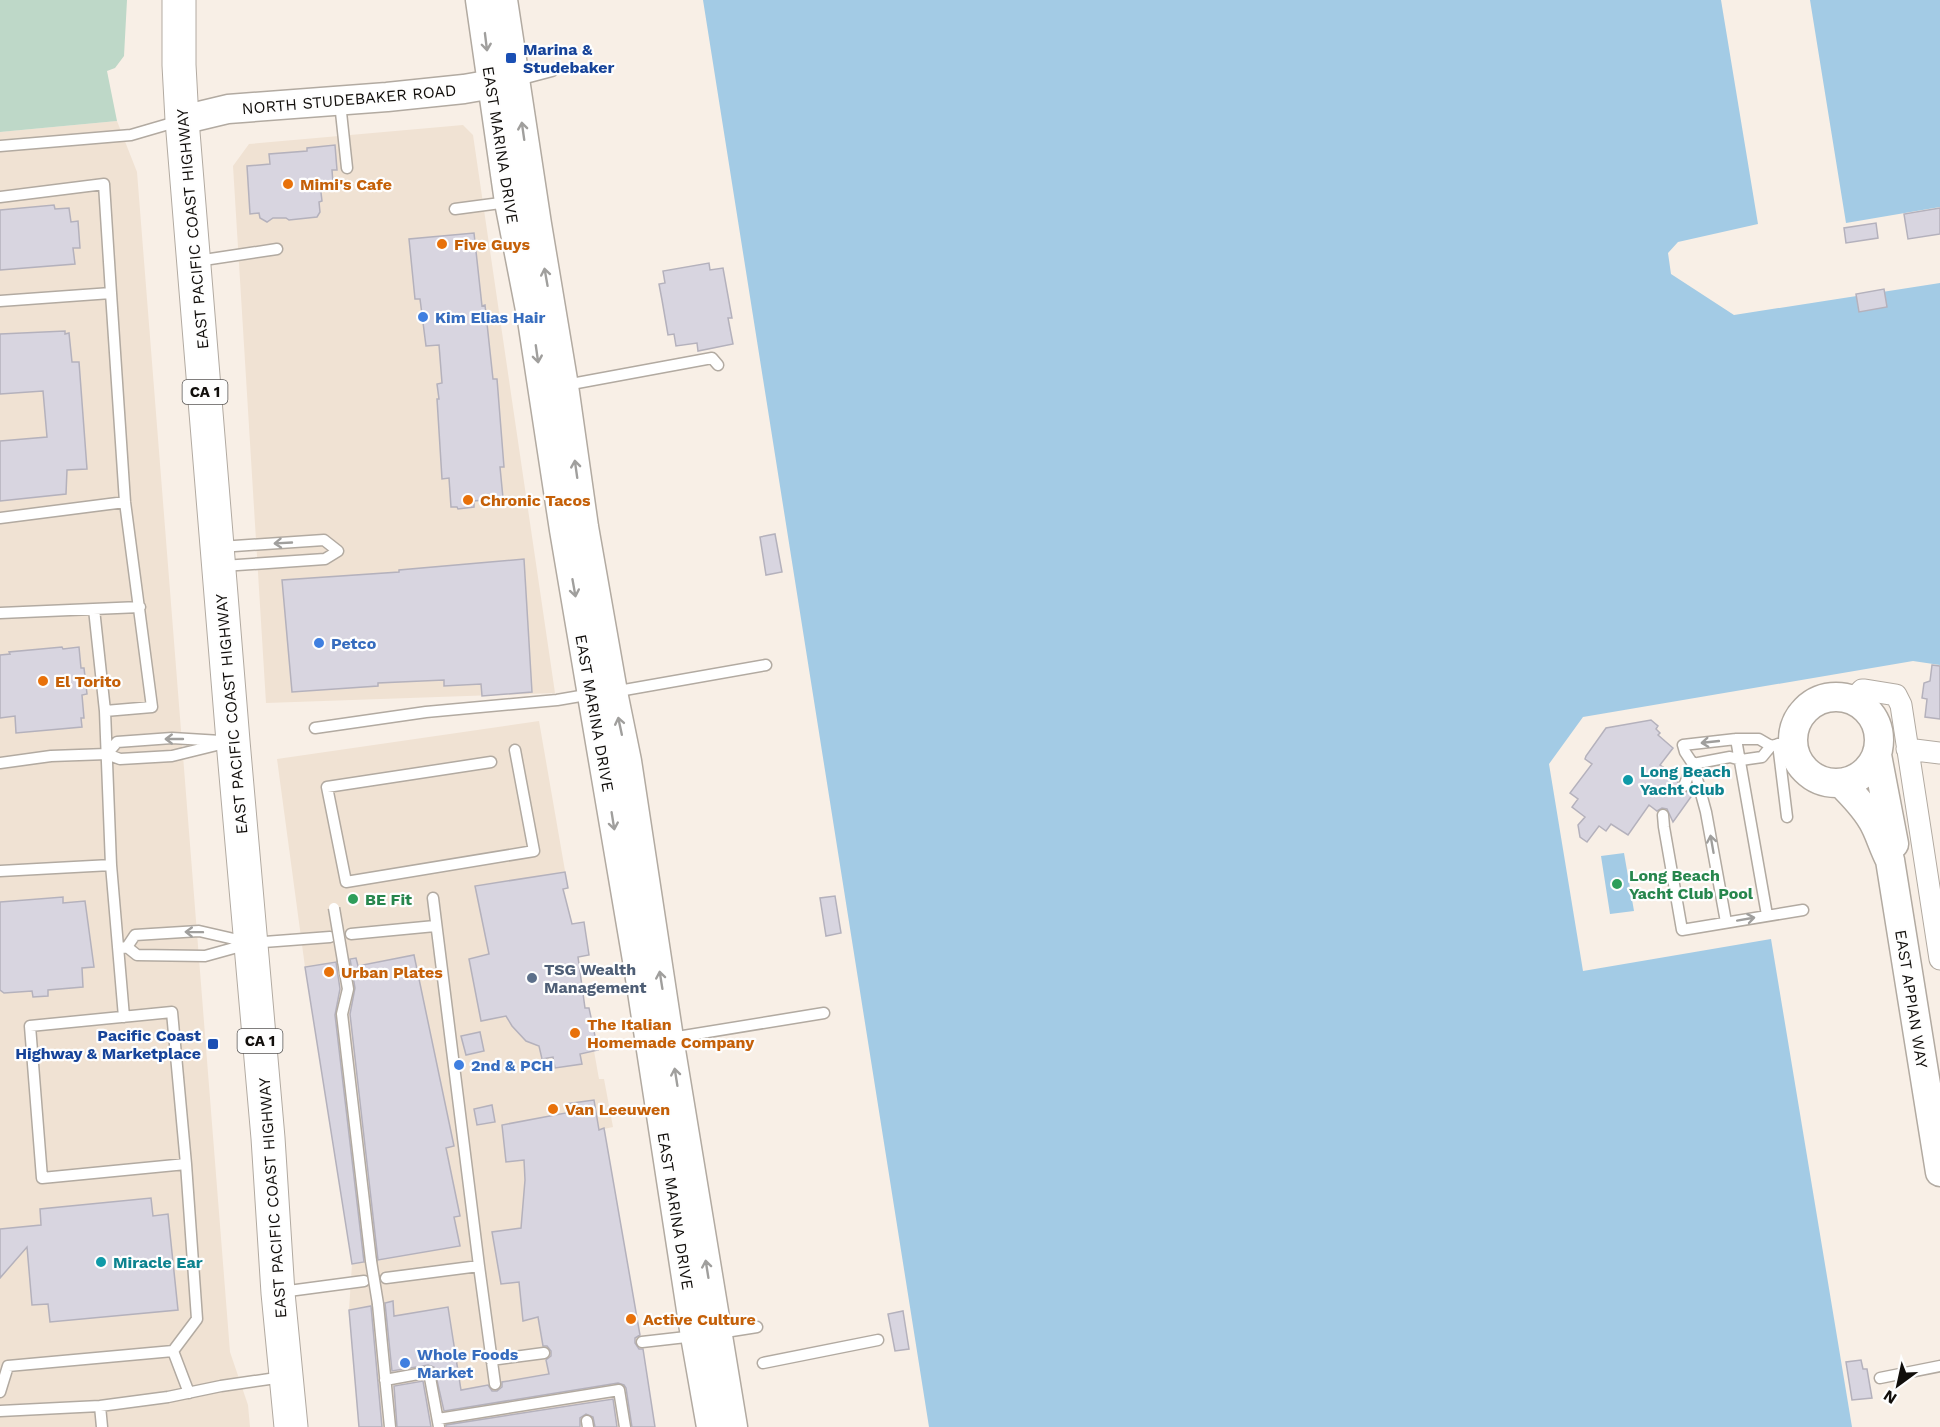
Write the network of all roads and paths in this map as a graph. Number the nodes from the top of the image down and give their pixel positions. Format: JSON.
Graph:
{"nodes":[{"id":1,"x":178,"y":0,"type":"edge"},
{"id":2,"x":480,"y":0,"type":"edge"},
{"id":3,"x":503,"y":0,"type":"edge"},
{"id":4,"x":552,"y":71,"type":"dead end"},
{"id":5,"x":503,"y":82,"type":"junction"},
{"id":6,"x":340,"y":99,"type":"junction"},
{"id":7,"x":182,"y":120,"type":"junction"},
{"id":8,"x":0,"y":146,"type":"edge"},
{"id":9,"x":347,"y":168,"type":"dead end"},
{"id":10,"x":0,"y":197,"type":"edge"},
{"id":11,"x":509,"y":202,"type":"junction"},
{"id":12,"x":455,"y":209,"type":"dead end"},
{"id":13,"x":277,"y":249,"type":"dead end"},
{"id":14,"x":195,"y":261,"type":"junction"},
{"id":15,"x":111,"y":293,"type":"junction"},
{"id":16,"x":0,"y":301,"type":"edge"},
{"id":17,"x":718,"y":365,"type":"dead end"},
{"id":18,"x":553,"y":387,"type":"junction"},
{"id":19,"x":125,"y":502,"type":"junction"},
{"id":20,"x":0,"y":518,"type":"edge"},
{"id":21,"x":218,"y":557,"type":"junction"},
{"id":22,"x":140,"y":608,"type":"junction"},
{"id":23,"x":94,"y":609,"type":"junction"},
{"id":24,"x":0,"y":613,"type":"edge"},
{"id":25,"x":766,"y":665,"type":"dead end"},
{"id":26,"x":603,"y":693,"type":"junction"},
{"id":27,"x":1853,"y":700,"type":"junction"},
{"id":28,"x":105,"y":711,"type":"junction"},
{"id":29,"x":315,"y":728,"type":"dead end"},
{"id":30,"x":1736,"y":738,"type":"junction"},
{"id":31,"x":233,"y":741,"type":"junction"},
{"id":32,"x":1781,"y":744,"type":"junction"},
{"id":33,"x":1907,"y":749,"type":"junction"},
{"id":34,"x":515,"y":750,"type":"dead end"},
{"id":35,"x":1940,"y":753,"type":"edge"},
{"id":36,"x":107,"y":754,"type":"junction"},
{"id":37,"x":1877,"y":754,"type":"junction"},
{"id":38,"x":1740,"y":760,"type":"junction"},
{"id":39,"x":491,"y":762,"type":"dead end"},
{"id":40,"x":0,"y":763,"type":"edge"},
{"id":41,"x":1693,"y":764,"type":"junction"},
{"id":42,"x":1841,"y":783,"type":"junction"},
{"id":43,"x":1684,"y":786,"type":"dead end"},
{"id":44,"x":1663,"y":815,"type":"dead end"},
{"id":45,"x":1787,"y":817,"type":"dead end"},
{"id":46,"x":1890,"y":860,"type":"junction"},
{"id":47,"x":111,"y":866,"type":"junction"},
{"id":48,"x":0,"y":871,"type":"edge"},
{"id":49,"x":433,"y":898,"type":"dead end"},
{"id":50,"x":334,"y":908,"type":"dead end"},
{"id":51,"x":1803,"y":910,"type":"dead end"},
{"id":52,"x":1767,"y":915,"type":"junction"},
{"id":53,"x":1726,"y":922,"type":"junction"},
{"id":54,"x":435,"y":926,"type":"junction"},
{"id":55,"x":351,"y":934,"type":"dead end"},
{"id":56,"x":330,"y":937,"type":"dead end"},
{"id":57,"x":252,"y":944,"type":"junction"},
{"id":58,"x":123,"y":948,"type":"junction"},
{"id":59,"x":1940,"y":959,"type":"edge"},
{"id":60,"x":824,"y":1012,"type":"dead end"},
{"id":61,"x":124,"y":1017,"type":"junction"},
{"id":62,"x":660,"y":1041,"type":"junction"},
{"id":63,"x":186,"y":1164,"type":"junction"},
{"id":64,"x":1940,"y":1172,"type":"edge"},
{"id":65,"x":479,"y":1266,"type":"junction"},
{"id":66,"x":386,"y":1278,"type":"dead end"},
{"id":67,"x":364,"y":1281,"type":"dead end"},
{"id":68,"x":278,"y":1293,"type":"junction"},
{"id":69,"x":757,"y":1327,"type":"dead end"},
{"id":70,"x":706,"y":1334,"type":"junction"},
{"id":71,"x":878,"y":1340,"type":"dead end"},
{"id":72,"x":642,"y":1342,"type":"dead end"},
{"id":73,"x":173,"y":1351,"type":"junction"},
{"id":74,"x":544,"y":1353,"type":"dead end"},
{"id":75,"x":491,"y":1360,"type":"junction"},
{"id":76,"x":763,"y":1363,"type":"dead end"},
{"id":77,"x":1940,"y":1366,"type":"edge"},
{"id":78,"x":287,"y":1376,"type":"junction"},
{"id":79,"x":1880,"y":1378,"type":"dead end"},
{"id":80,"x":386,"y":1380,"type":"junction"},
{"id":81,"x":495,"y":1384,"type":"dead end"},
{"id":82,"x":0,"y":1392,"type":"edge"},
{"id":83,"x":189,"y":1393,"type":"junction"},
{"id":84,"x":100,"y":1406,"type":"junction"},
{"id":85,"x":0,"y":1411,"type":"edge"},
{"id":86,"x":438,"y":1423,"type":"edge"},
{"id":87,"x":102,"y":1427,"type":"edge"},
{"id":88,"x":291,"y":1427,"type":"edge"},
{"id":89,"x":390,"y":1427,"type":"edge"},
{"id":90,"x":625,"y":1427,"type":"edge"},
{"id":91,"x":711,"y":1427,"type":"edge"},
{"id":92,"x":733,"y":1427,"type":"edge"}],
"edges":[{"from":1,"to":7,"type":"highway","name":"EAST PACIFIC COAST HIGHWAY","number":"CA 1"},
{"from":2,"to":5,"type":"main road","name":"EAST MARINA DRIVE","one_way":true},
{"from":3,"to":5,"type":"main road","name":"EAST MARINA DRIVE"},
{"from":4,"to":5,"type":"lane"},
{"from":5,"to":6,"type":"main road","name":"NORTH STUDEBAKER ROAD"},
{"from":5,"to":11,"type":"main road","name":"EAST MARINA DRIVE"},
{"from":18,"to":5,"type":"main road","name":"EAST MARINA DRIVE","one_way":true},
{"from":6,"to":7,"type":"main road","name":"NORTH STUDEBAKER ROAD"},
{"from":6,"to":9,"type":"lane"},
{"from":7,"to":8,"type":"lane"},
{"from":7,"to":14,"type":"highway","name":"EAST PACIFIC COAST HIGHWAY","number":"CA 1"},
{"from":10,"to":15,"type":"lane"},
{"from":11,"to":12,"type":"lane"},
{"from":11,"to":18,"type":"main road","name":"EAST MARINA DRIVE","one_way":true},
{"from":13,"to":14,"type":"lane"},
{"from":14,"to":21,"type":"highway","name":"EAST PACIFIC COAST HIGHWAY","number":"CA 1"},
{"from":15,"to":16,"type":"lane"},
{"from":15,"to":19,"type":"lane"},
{"from":17,"to":18,"type":"lane"},
{"from":18,"to":26,"type":"main road","name":"EAST MARINA DRIVE"},
{"from":19,"to":20,"type":"lane"},
{"from":19,"to":22,"type":"lane"},
{"from":21,"to":21,"type":"lane","one_way":true},
{"from":21,"to":31,"type":"highway","name":"EAST PACIFIC COAST HIGHWAY","number":"CA 1"},
{"from":22,"to":23,"type":"lane"},
{"from":22,"to":28,"type":"lane"},
{"from":23,"to":24,"type":"lane"},
{"from":23,"to":28,"type":"lane"},
{"from":25,"to":26,"type":"lane"},
{"from":26,"to":29,"type":"lane"},
{"from":26,"to":62,"type":"main road","name":"EAST MARINA DRIVE"},
{"from":27,"to":32,"type":"main road"},
{"from":27,"to":33,"type":"street","name":"EAST APPIAN WAY"},
{"from":27,"to":37,"type":"main road"},
{"from":28,"to":36,"type":"lane"},
{"from":30,"to":32,"type":"lane"},
{"from":30,"to":38,"type":"lane"},
{"from":30,"to":41,"type":"lane","one_way":true},
{"from":31,"to":36,"type":"lane"},
{"from":31,"to":36,"type":"lane","one_way":true},
{"from":31,"to":57,"type":"highway","name":"EAST PACIFIC COAST HIGHWAY","number":"CA 1"},
{"from":32,"to":38,"type":"lane"},
{"from":32,"to":42,"type":"main road"},
{"from":32,"to":45,"type":"lane"},
{"from":33,"to":35,"type":"street"},
{"from":33,"to":59,"type":"street","name":"EAST APPIAN WAY"},
{"from":34,"to":39,"type":"lane"},
{"from":36,"to":40,"type":"lane"},
{"from":36,"to":47,"type":"lane"},
{"from":37,"to":42,"type":"main road"},
{"from":37,"to":46,"type":"main road","name":"EAST APPIAN WAY"},
{"from":38,"to":41,"type":"lane"},
{"from":38,"to":52,"type":"lane"},
{"from":41,"to":43,"type":"lane"},
{"from":53,"to":41,"type":"lane","one_way":true},
{"from":42,"to":46,"type":"main road","name":"EAST APPIAN WAY"},
{"from":44,"to":53,"type":"lane"},
{"from":46,"to":64,"type":"main road","name":"EAST APPIAN WAY"},
{"from":47,"to":48,"type":"lane"},
{"from":47,"to":58,"type":"lane"},
{"from":49,"to":54,"type":"lane"},
{"from":50,"to":80,"type":"lane","bridge":true},
{"from":51,"to":52,"type":"lane"},
{"from":53,"to":52,"type":"lane","one_way":true},
{"from":54,"to":55,"type":"lane"},
{"from":54,"to":65,"type":"lane"},
{"from":56,"to":57,"type":"lane"},
{"from":57,"to":58,"type":"lane"},
{"from":57,"to":58,"type":"lane","one_way":true},
{"from":57,"to":68,"type":"highway","name":"EAST PACIFIC COAST HIGHWAY","number":"CA 1"},
{"from":58,"to":61,"type":"lane"},
{"from":60,"to":62,"type":"lane"},
{"from":61,"to":63,"type":"lane"},
{"from":61,"to":63,"type":"lane"},
{"from":62,"to":70,"type":"main road","name":"EAST MARINA DRIVE"},
{"from":63,"to":73,"type":"lane"},
{"from":65,"to":66,"type":"lane"},
{"from":65,"to":75,"type":"lane"},
{"from":67,"to":68,"type":"lane"},
{"from":68,"to":78,"type":"highway","name":"EAST PACIFIC COAST HIGHWAY","number":"CA 1"},
{"from":69,"to":70,"type":"lane"},
{"from":70,"to":72,"type":"lane"},
{"from":70,"to":91,"type":"main road","name":"EAST MARINA DRIVE"},
{"from":70,"to":92,"type":"main road","name":"EAST MARINA DRIVE"},
{"from":71,"to":76,"type":"lane"},
{"from":73,"to":82,"type":"lane"},
{"from":73,"to":83,"type":"lane"},
{"from":74,"to":75,"type":"lane"},
{"from":75,"to":81,"type":"lane"},
{"from":77,"to":79,"type":"lane"},
{"from":78,"to":83,"type":"lane"},
{"from":78,"to":88,"type":"highway","name":"EAST PACIFIC COAST HIGHWAY","number":"CA 1"},
{"from":80,"to":86,"type":"lane"},
{"from":80,"to":89,"type":"lane"},
{"from":83,"to":84,"type":"lane"},
{"from":84,"to":85,"type":"lane"},
{"from":84,"to":87,"type":"lane"},
{"from":86,"to":90,"type":"lane"}]}
